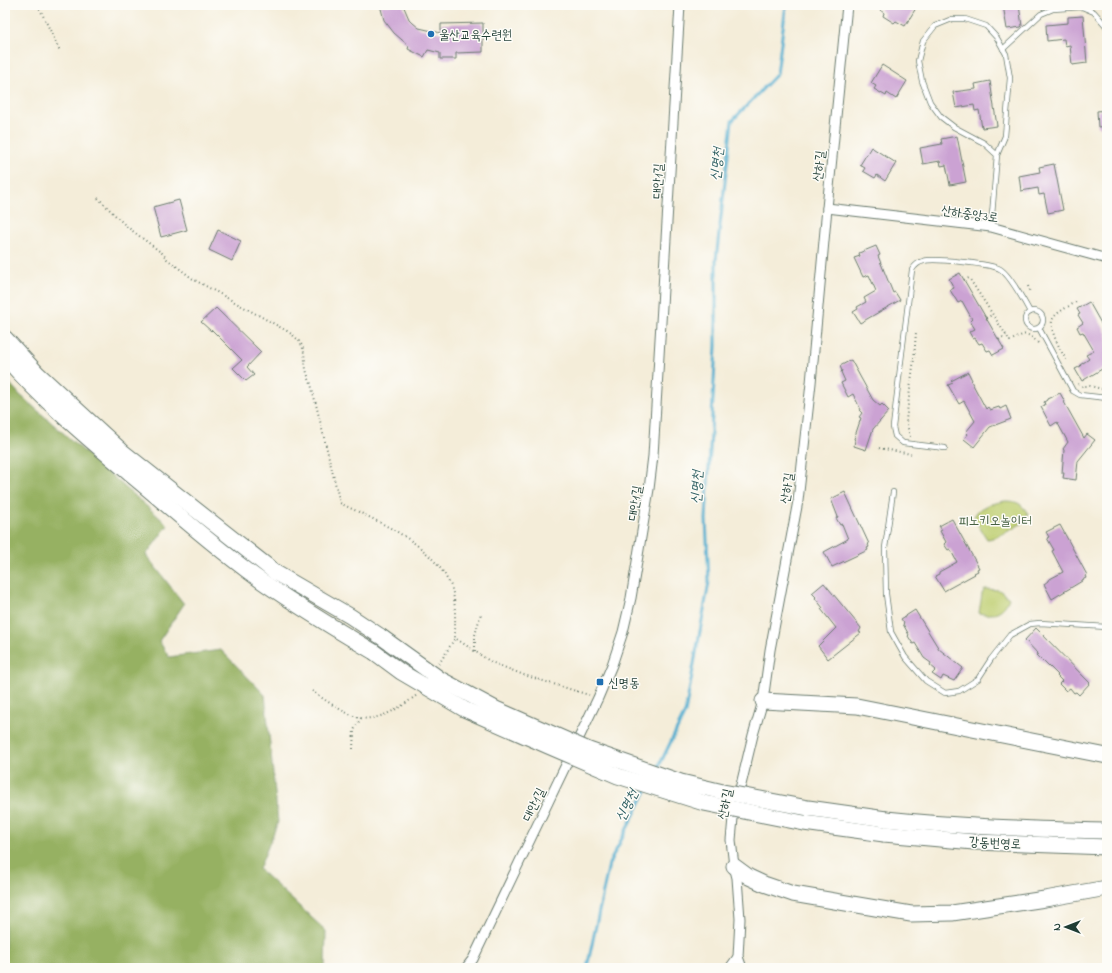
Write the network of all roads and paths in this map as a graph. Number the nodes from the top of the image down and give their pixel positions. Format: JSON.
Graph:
{"nodes":[{"id":1,"x":38,"y":5,"type":"edge"},
{"id":2,"x":680,"y":5,"type":"edge"},
{"id":3,"x":847,"y":5,"type":"edge"},
{"id":4,"x":1107,"y":27,"type":"edge"},
{"id":5,"x":1003,"y":48,"type":"junction"},
{"id":6,"x":60,"y":51,"type":"dead end"},
{"id":7,"x":998,"y":155,"type":"junction"},
{"id":8,"x":98,"y":198,"type":"dead end"},
{"id":9,"x":827,"y":208,"type":"junction"},
{"id":10,"x":991,"y":227,"type":"junction"},
{"id":11,"x":1107,"y":259,"type":"edge"},
{"id":12,"x":964,"y":280,"type":"dead end"},
{"id":13,"x":1028,"y":286,"type":"dead end"},
{"id":14,"x":1030,"y":293,"type":"dead end"},
{"id":15,"x":1078,"y":301,"type":"dead end"},
{"id":16,"x":1107,"y":306,"type":"edge"},
{"id":17,"x":1102,"y":308,"type":"dead end"},
{"id":18,"x":1030,"y":312,"type":"junction"},
{"id":19,"x":992,"y":315,"type":"junction"},
{"id":20,"x":986,"y":318,"type":"dead end"},
{"id":21,"x":1039,"y":328,"type":"junction"},
{"id":22,"x":916,"y":332,"type":"dead end"},
{"id":23,"x":1006,"y":335,"type":"junction"},
{"id":24,"x":5,"y":338,"type":"edge"},
{"id":25,"x":999,"y":340,"type":"dead end"},
{"id":26,"x":1040,"y":345,"type":"dead end"},
{"id":27,"x":5,"y":357,"type":"edge"},
{"id":28,"x":1067,"y":363,"type":"dead end"},
{"id":29,"x":1076,"y":382,"type":"dead end"},
{"id":30,"x":1107,"y":390,"type":"edge"},
{"id":31,"x":1107,"y":398,"type":"edge"},
{"id":32,"x":913,"y":440,"type":"dead end"},
{"id":33,"x":879,"y":448,"type":"dead end"},
{"id":34,"x":945,"y":448,"type":"dead end"},
{"id":35,"x":911,"y":454,"type":"dead end"},
{"id":36,"x":893,"y":492,"type":"dead end"},
{"id":37,"x":481,"y":613,"type":"dead end"},
{"id":38,"x":1107,"y":626,"type":"edge"},
{"id":39,"x":455,"y":638,"type":"junction"},
{"id":40,"x":475,"y":651,"type":"junction"},
{"id":41,"x":437,"y":669,"type":"dead end"},
{"id":42,"x":312,"y":690,"type":"dead end"},
{"id":43,"x":420,"y":691,"type":"dead end"},
{"id":44,"x":598,"y":698,"type":"junction"},
{"id":45,"x":763,"y":701,"type":"junction"},
{"id":46,"x":361,"y":718,"type":"junction"},
{"id":47,"x":353,"y":749,"type":"dead end"},
{"id":48,"x":1107,"y":756,"type":"edge"},
{"id":49,"x":1107,"y":831,"type":"edge"},
{"id":50,"x":1107,"y":847,"type":"edge"},
{"id":51,"x":734,"y":866,"type":"junction"},
{"id":52,"x":1107,"y":888,"type":"edge"},
{"id":53,"x":738,"y":956,"type":"junction"},
{"id":54,"x":466,"y":968,"type":"edge"},
{"id":55,"x":730,"y":968,"type":"edge"},
{"id":56,"x":742,"y":968,"type":"edge"}],
"edges":[{"from":1,"to":6,"type":"path"},
{"from":2,"to":44,"type":"street","name":"대안1길"},
{"from":3,"to":9,"type":"street","name":"산하길"},
{"from":4,"to":5,"type":"lane"},
{"from":5,"to":7,"type":"lane"},
{"from":5,"to":7,"type":"lane"},
{"from":7,"to":10,"type":"lane"},
{"from":8,"to":39,"type":"path"},
{"from":9,"to":10,"type":"street","name":"산하중앙3로"},
{"from":9,"to":45,"type":"street","name":"산하길"},
{"from":10,"to":11,"type":"street","name":"산하중앙3로"},
{"from":12,"to":19,"type":"path"},
{"from":13,"to":14,"type":"path"},
{"from":15,"to":28,"type":"path"},
{"from":16,"to":17,"type":"path"},
{"from":18,"to":21,"type":"lane"},
{"from":18,"to":21,"type":"lane"},
{"from":18,"to":34,"type":"lane"},
{"from":19,"to":20,"type":"path"},
{"from":19,"to":23,"type":"path"},
{"from":21,"to":31,"type":"lane"},
{"from":22,"to":32,"type":"path"},
{"from":23,"to":25,"type":"path"},
{"from":23,"to":26,"type":"path"},
{"from":24,"to":49,"type":"highway","name":"강동번영로","bridge":true},
{"from":27,"to":50,"type":"highway","name":"강동번영로","bridge":true},
{"from":29,"to":30,"type":"path"},
{"from":33,"to":35,"type":"path"},
{"from":36,"to":38,"type":"lane"},
{"from":37,"to":40,"type":"path"},
{"from":39,"to":40,"type":"path"},
{"from":39,"to":41,"type":"path"},
{"from":40,"to":44,"type":"path"},
{"from":42,"to":46,"type":"path"},
{"from":43,"to":46,"type":"path"},
{"from":44,"to":54,"type":"street","name":"대안1길"},
{"from":45,"to":48,"type":"highway"},
{"from":45,"to":51,"type":"street","name":"산하길"},
{"from":46,"to":47,"type":"path"},
{"from":51,"to":52,"type":"highway"},
{"from":51,"to":53,"type":"street","name":"산하길"},
{"from":53,"to":55,"type":"street"},
{"from":53,"to":56,"type":"street","name":"산하길"}]}
